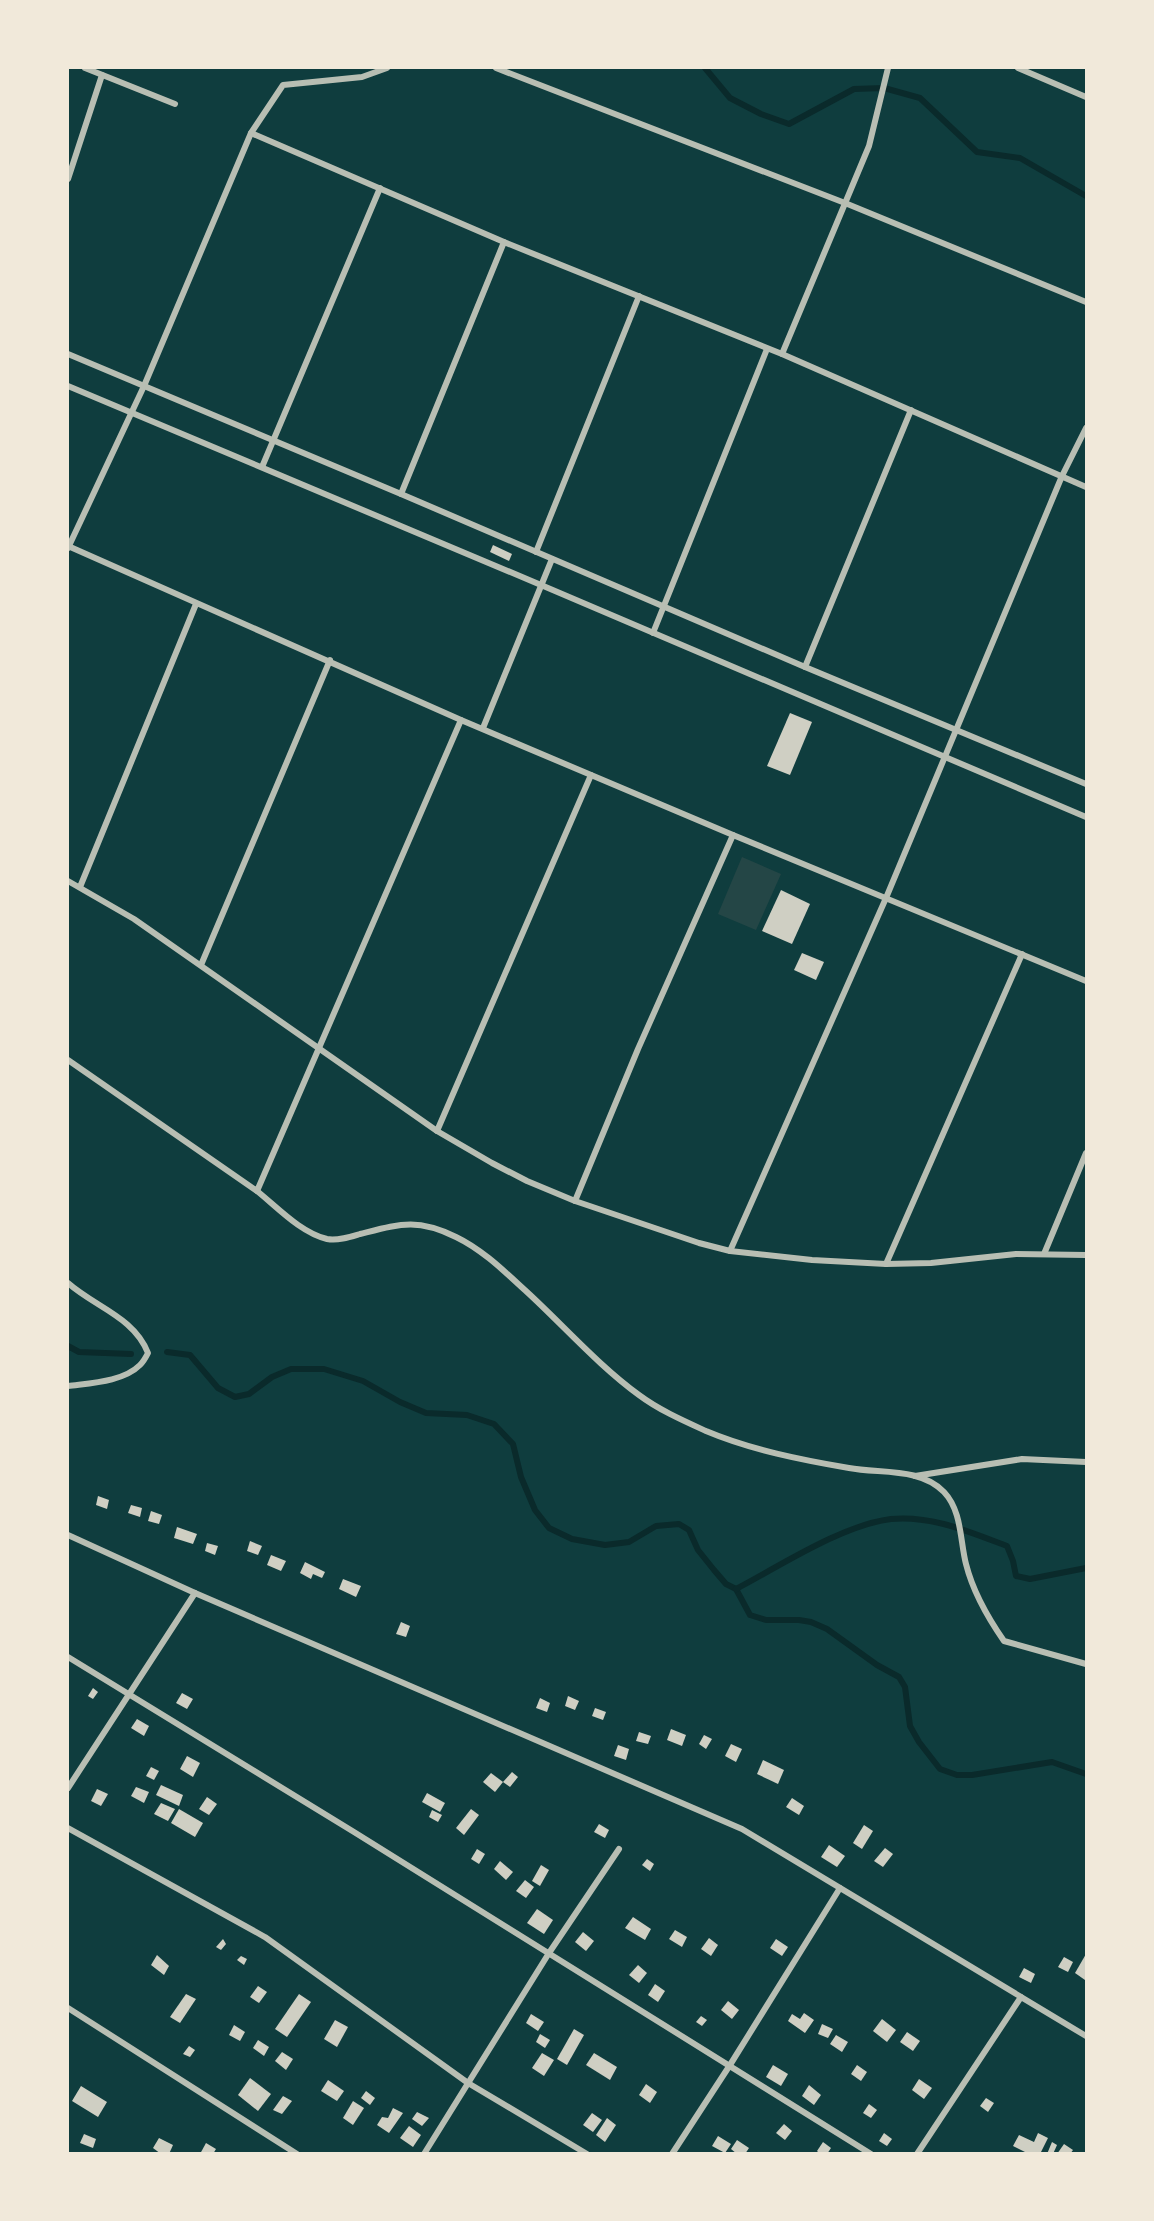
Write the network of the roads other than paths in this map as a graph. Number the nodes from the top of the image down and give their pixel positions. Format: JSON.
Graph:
{"nodes":[{"id":1,"x":85,"y":68,"type":"edge"},
{"id":2,"x":387,"y":68,"type":"edge"},
{"id":3,"x":496,"y":68,"type":"edge"},
{"id":4,"x":888,"y":68,"type":"edge"},
{"id":5,"x":1018,"y":68,"type":"edge"},
{"id":6,"x":102,"y":75,"type":"junction"},
{"id":7,"x":1086,"y":97,"type":"edge"},
{"id":8,"x":175,"y":104,"type":"dead end"},
{"id":9,"x":251,"y":133,"type":"junction"},
{"id":10,"x":68,"y":179,"type":"edge"},
{"id":11,"x":380,"y":188,"type":"junction"},
{"id":12,"x":845,"y":203,"type":"junction"},
{"id":13,"x":504,"y":242,"type":"junction"},
{"id":14,"x":639,"y":296,"type":"junction"},
{"id":15,"x":1086,"y":302,"type":"edge"},
{"id":16,"x":767,"y":349,"type":"junction"},
{"id":17,"x":68,"y":354,"type":"edge"},
{"id":18,"x":782,"y":354,"type":"junction"},
{"id":19,"x":68,"y":386,"type":"edge"},
{"id":20,"x":144,"y":386,"type":"junction"},
{"id":21,"x":911,"y":410,"type":"junction"},
{"id":22,"x":132,"y":412,"type":"junction"},
{"id":23,"x":1086,"y":428,"type":"edge"},
{"id":24,"x":273,"y":440,"type":"junction"},
{"id":25,"x":262,"y":467,"type":"junction"},
{"id":26,"x":1062,"y":476,"type":"junction"},
{"id":27,"x":1086,"y":487,"type":"edge"},
{"id":28,"x":401,"y":494,"type":"junction"},
{"id":29,"x":68,"y":547,"type":"edge"},
{"id":30,"x":536,"y":552,"type":"junction"},
{"id":31,"x":552,"y":559,"type":"junction"},
{"id":32,"x":541,"y":585,"type":"junction"},
{"id":33,"x":196,"y":604,"type":"junction"},
{"id":34,"x":663,"y":606,"type":"junction"},
{"id":35,"x":652,"y":633,"type":"junction"},
{"id":36,"x":330,"y":660,"type":"junction"},
{"id":37,"x":805,"y":667,"type":"junction"},
{"id":38,"x":461,"y":720,"type":"junction"},
{"id":39,"x":483,"y":728,"type":"junction"},
{"id":40,"x":957,"y":729,"type":"junction"},
{"id":41,"x":945,"y":758,"type":"junction"},
{"id":42,"x":591,"y":775,"type":"junction"},
{"id":43,"x":1086,"y":784,"type":"edge"},
{"id":44,"x":1086,"y":817,"type":"edge"},
{"id":45,"x":733,"y":835,"type":"junction"},
{"id":46,"x":68,"y":881,"type":"edge"},
{"id":47,"x":80,"y":887,"type":"junction"},
{"id":48,"x":886,"y":898,"type":"junction"},
{"id":49,"x":1022,"y":954,"type":"junction"},
{"id":50,"x":201,"y":965,"type":"junction"},
{"id":51,"x":1086,"y":981,"type":"edge"},
{"id":52,"x":318,"y":1047,"type":"junction"},
{"id":53,"x":68,"y":1060,"type":"edge"},
{"id":54,"x":437,"y":1131,"type":"junction"},
{"id":55,"x":1086,"y":1153,"type":"edge"},
{"id":56,"x":257,"y":1191,"type":"junction"},
{"id":57,"x":575,"y":1201,"type":"junction"},
{"id":58,"x":730,"y":1251,"type":"junction"},
{"id":59,"x":1044,"y":1254,"type":"junction"},
{"id":60,"x":1086,"y":1255,"type":"edge"},
{"id":61,"x":886,"y":1263,"type":"junction"},
{"id":62,"x":68,"y":1283,"type":"edge"},
{"id":63,"x":68,"y":1386,"type":"edge"},
{"id":64,"x":1086,"y":1462,"type":"edge"},
{"id":65,"x":914,"y":1476,"type":"junction"},
{"id":66,"x":68,"y":1534,"type":"edge"},
{"id":67,"x":195,"y":1593,"type":"junction"},
{"id":68,"x":68,"y":1658,"type":"edge"},
{"id":69,"x":1086,"y":1664,"type":"edge"},
{"id":70,"x":128,"y":1695,"type":"junction"},
{"id":71,"x":68,"y":1788,"type":"edge"},
{"id":72,"x":68,"y":1828,"type":"edge"},
{"id":73,"x":619,"y":1849,"type":"dead end"},
{"id":74,"x":840,"y":1888,"type":"junction"},
{"id":75,"x":549,"y":1953,"type":"junction"},
{"id":76,"x":1022,"y":1997,"type":"junction"},
{"id":77,"x":68,"y":2008,"type":"edge"},
{"id":78,"x":1086,"y":2036,"type":"edge"},
{"id":79,"x":730,"y":2065,"type":"junction"},
{"id":80,"x":468,"y":2083,"type":"junction"},
{"id":81,"x":297,"y":2154,"type":"edge"},
{"id":82,"x":424,"y":2154,"type":"edge"},
{"id":83,"x":588,"y":2154,"type":"edge"},
{"id":84,"x":672,"y":2154,"type":"edge"},
{"id":85,"x":871,"y":2154,"type":"edge"},
{"id":86,"x":917,"y":2154,"type":"edge"}],
"edges":[{"from":1,"to":6,"type":"street"},
{"from":2,"to":9,"type":"street"},
{"from":3,"to":12,"type":"street"},
{"from":4,"to":12,"type":"street"},
{"from":5,"to":7,"type":"street"},
{"from":6,"to":8,"type":"street"},
{"from":6,"to":10,"type":"street"},
{"from":9,"to":11,"type":"street"},
{"from":9,"to":20,"type":"street"},
{"from":11,"to":13,"type":"street"},
{"from":11,"to":24,"type":"street"},
{"from":12,"to":15,"type":"street"},
{"from":12,"to":18,"type":"street"},
{"from":13,"to":14,"type":"street"},
{"from":13,"to":28,"type":"street"},
{"from":14,"to":16,"type":"street"},
{"from":14,"to":30,"type":"street"},
{"from":16,"to":18,"type":"street"},
{"from":16,"to":34,"type":"street"},
{"from":17,"to":20,"type":"street"},
{"from":18,"to":21,"type":"street"},
{"from":19,"to":22,"type":"street"},
{"from":20,"to":22,"type":"street"},
{"from":20,"to":24,"type":"street"},
{"from":21,"to":26,"type":"street"},
{"from":21,"to":37,"type":"street"},
{"from":22,"to":25,"type":"street"},
{"from":22,"to":29,"type":"street"},
{"from":23,"to":26,"type":"street"},
{"from":24,"to":25,"type":"street"},
{"from":24,"to":28,"type":"street"},
{"from":25,"to":32,"type":"street"},
{"from":26,"to":27,"type":"street"},
{"from":26,"to":40,"type":"street"},
{"from":28,"to":30,"type":"street"},
{"from":29,"to":33,"type":"street"},
{"from":30,"to":31,"type":"street"},
{"from":31,"to":32,"type":"street"},
{"from":31,"to":34,"type":"street"},
{"from":32,"to":35,"type":"street"},
{"from":32,"to":39,"type":"street"},
{"from":33,"to":36,"type":"street"},
{"from":33,"to":47,"type":"street"},
{"from":34,"to":35,"type":"street"},
{"from":34,"to":37,"type":"street"},
{"from":35,"to":41,"type":"street"},
{"from":36,"to":38,"type":"street"},
{"from":36,"to":50,"type":"street"},
{"from":37,"to":40,"type":"street"},
{"from":38,"to":39,"type":"street"},
{"from":38,"to":52,"type":"street"},
{"from":39,"to":42,"type":"street"},
{"from":40,"to":41,"type":"street"},
{"from":40,"to":43,"type":"street"},
{"from":41,"to":44,"type":"street"},
{"from":41,"to":48,"type":"street"},
{"from":42,"to":45,"type":"street"},
{"from":42,"to":54,"type":"street"},
{"from":45,"to":48,"type":"street"},
{"from":45,"to":57,"type":"street"},
{"from":46,"to":47,"type":"street"},
{"from":47,"to":50,"type":"street"},
{"from":48,"to":49,"type":"street"},
{"from":48,"to":58,"type":"street"},
{"from":49,"to":51,"type":"street"},
{"from":49,"to":61,"type":"street"},
{"from":50,"to":52,"type":"street"},
{"from":52,"to":54,"type":"street"},
{"from":52,"to":56,"type":"street"},
{"from":53,"to":56,"type":"street"},
{"from":54,"to":57,"type":"street"},
{"from":55,"to":59,"type":"street"},
{"from":56,"to":65,"type":"street"},
{"from":57,"to":58,"type":"street"},
{"from":58,"to":61,"type":"street"},
{"from":59,"to":60,"type":"street"},
{"from":59,"to":61,"type":"street"},
{"from":62,"to":63,"type":"street"},
{"from":64,"to":65,"type":"street"},
{"from":65,"to":69,"type":"street"},
{"from":66,"to":67,"type":"street"},
{"from":67,"to":70,"type":"street"},
{"from":67,"to":74,"type":"street"},
{"from":68,"to":70,"type":"street"},
{"from":70,"to":71,"type":"street"},
{"from":70,"to":75,"type":"street"},
{"from":72,"to":80,"type":"street"},
{"from":73,"to":75,"type":"street"},
{"from":74,"to":76,"type":"street"},
{"from":74,"to":79,"type":"street"},
{"from":75,"to":79,"type":"street"},
{"from":75,"to":80,"type":"street"},
{"from":76,"to":78,"type":"street"},
{"from":76,"to":86,"type":"street"},
{"from":77,"to":81,"type":"street"},
{"from":79,"to":84,"type":"street"},
{"from":79,"to":85,"type":"street"},
{"from":80,"to":82,"type":"street"},
{"from":80,"to":83,"type":"street"}]}
